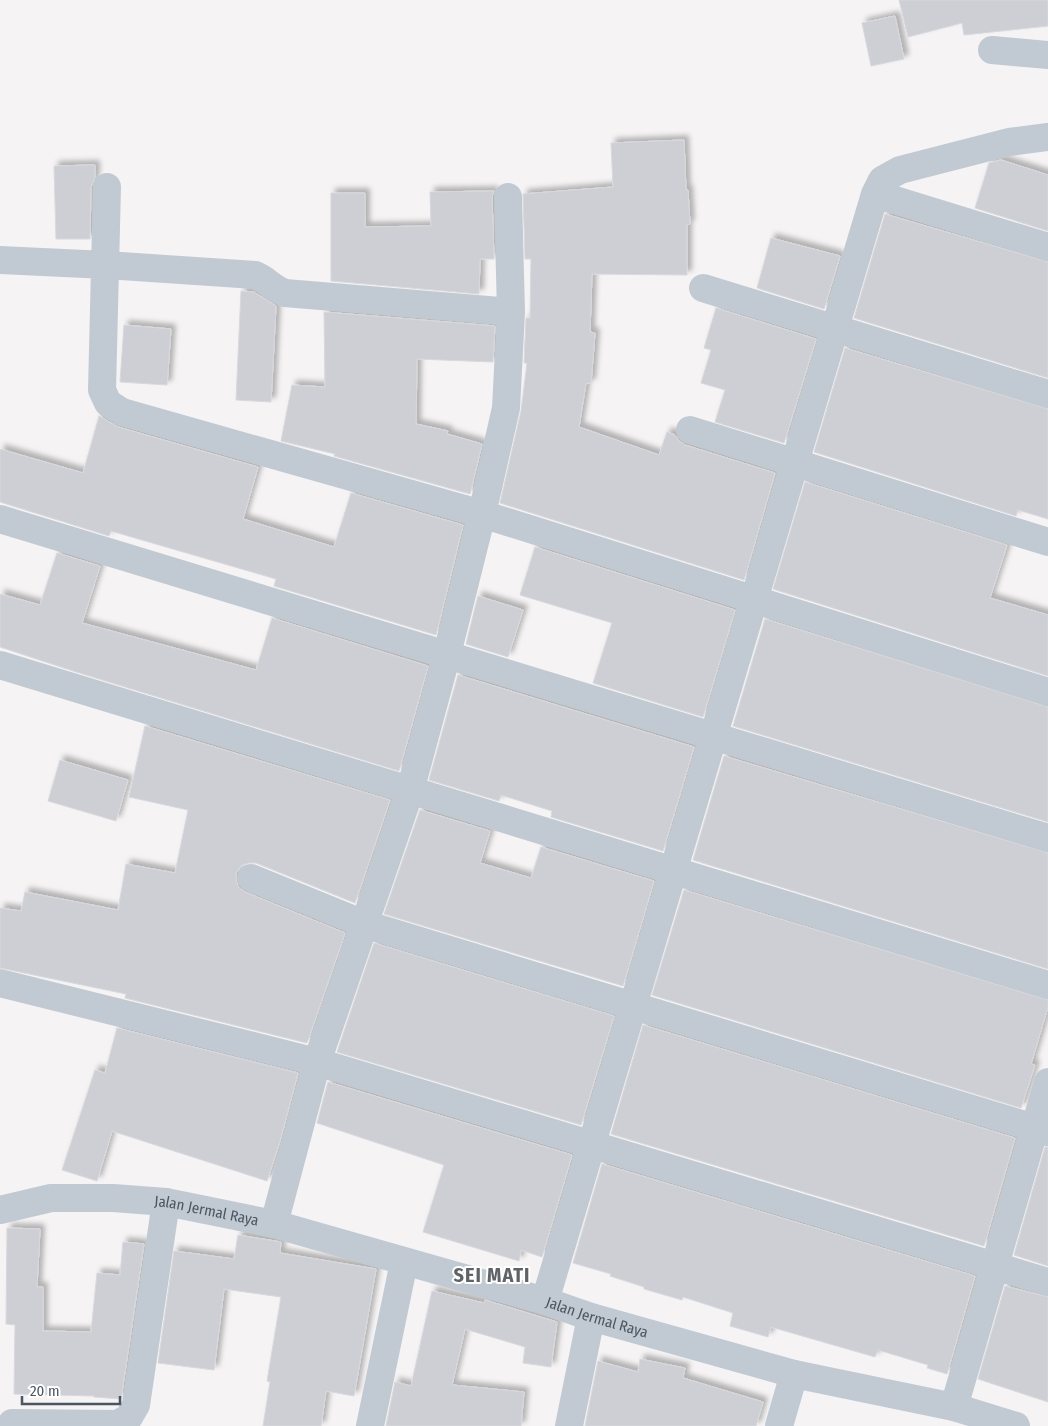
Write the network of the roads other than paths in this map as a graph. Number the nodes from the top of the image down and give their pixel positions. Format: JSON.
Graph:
{"nodes":[{"id":1,"x":992,"y":50,"type":"dead end"},
{"id":2,"x":1048,"y":54,"type":"edge"},
{"id":3,"x":1048,"y":137,"type":"edge"},
{"id":4,"x":108,"y":187,"type":"dead end"},
{"id":5,"x":875,"y":194,"type":"junction"},
{"id":6,"x":508,"y":197,"type":"dead end"},
{"id":7,"x":1048,"y":247,"type":"edge"},
{"id":8,"x":0,"y":260,"type":"edge"},
{"id":9,"x":106,"y":265,"type":"junction"},
{"id":10,"x":704,"y":288,"type":"dead end"},
{"id":11,"x":511,"y":312,"type":"junction"},
{"id":12,"x":834,"y":328,"type":"junction"},
{"id":13,"x":1048,"y":394,"type":"edge"},
{"id":14,"x":690,"y":430,"type":"dead end"},
{"id":15,"x":795,"y":463,"type":"junction"},
{"id":16,"x":482,"y":514,"type":"junction"},
{"id":17,"x":0,"y":519,"type":"edge"},
{"id":18,"x":1048,"y":542,"type":"edge"},
{"id":19,"x":754,"y":600,"type":"junction"},
{"id":20,"x":447,"y":654,"type":"junction"},
{"id":21,"x":0,"y":665,"type":"edge"},
{"id":22,"x":1048,"y":692,"type":"edge"},
{"id":23,"x":713,"y":736,"type":"junction"},
{"id":24,"x":410,"y":791,"type":"junction"},
{"id":25,"x":1048,"y":838,"type":"edge"},
{"id":26,"x":673,"y":872,"type":"junction"},
{"id":27,"x":251,"y":878,"type":"dead end"},
{"id":28,"x":364,"y":924,"type":"junction"},
{"id":29,"x":0,"y":983,"type":"edge"},
{"id":30,"x":1048,"y":985,"type":"edge"},
{"id":31,"x":633,"y":1006,"type":"junction"},
{"id":32,"x":317,"y":1062,"type":"junction"},
{"id":33,"x":1048,"y":1082,"type":"edge"},
{"id":34,"x":1041,"y":1130,"type":"edge"},
{"id":35,"x":592,"y":1145,"type":"junction"},
{"id":36,"x":166,"y":1202,"type":"junction"},
{"id":37,"x":0,"y":1210,"type":"edge"},
{"id":38,"x":274,"y":1224,"type":"junction"},
{"id":39,"x":404,"y":1262,"type":"junction"},
{"id":40,"x":995,"y":1266,"type":"junction"},
{"id":41,"x":1048,"y":1282,"type":"edge"},
{"id":42,"x":545,"y":1301,"type":"junction"},
{"id":43,"x":591,"y":1317,"type":"junction"},
{"id":44,"x":794,"y":1374,"type":"junction"},
{"id":45,"x":954,"y":1407,"type":"junction"},
{"id":46,"x":12,"y":1423,"type":"dead end"},
{"id":47,"x":1006,"y":1425,"type":"edge"},
{"id":48,"x":370,"y":1426,"type":"edge"},
{"id":49,"x":569,"y":1426,"type":"edge"},
{"id":50,"x":779,"y":1426,"type":"edge"}],
"edges":[{"from":1,"to":2,"type":"street"},
{"from":3,"to":5,"type":"street"},
{"from":4,"to":9,"type":"street"},
{"from":5,"to":7,"type":"street"},
{"from":5,"to":12,"type":"street"},
{"from":6,"to":11,"type":"street"},
{"from":8,"to":9,"type":"street"},
{"from":9,"to":11,"type":"street"},
{"from":9,"to":16,"type":"street"},
{"from":10,"to":12,"type":"street"},
{"from":11,"to":16,"type":"street"},
{"from":12,"to":13,"type":"street"},
{"from":12,"to":15,"type":"street"},
{"from":14,"to":15,"type":"street"},
{"from":15,"to":18,"type":"street"},
{"from":15,"to":19,"type":"street"},
{"from":16,"to":19,"type":"street"},
{"from":16,"to":20,"type":"street"},
{"from":17,"to":20,"type":"street"},
{"from":19,"to":22,"type":"street"},
{"from":19,"to":23,"type":"street"},
{"from":20,"to":23,"type":"street"},
{"from":20,"to":24,"type":"street"},
{"from":21,"to":24,"type":"street"},
{"from":23,"to":25,"type":"street"},
{"from":23,"to":26,"type":"street"},
{"from":24,"to":26,"type":"street"},
{"from":24,"to":28,"type":"street"},
{"from":26,"to":30,"type":"street"},
{"from":26,"to":31,"type":"street"},
{"from":27,"to":28,"type":"street"},
{"from":28,"to":31,"type":"street"},
{"from":28,"to":32,"type":"street"},
{"from":29,"to":32,"type":"street"},
{"from":31,"to":34,"type":"street"},
{"from":31,"to":35,"type":"street"},
{"from":32,"to":35,"type":"street"},
{"from":32,"to":38,"type":"street"},
{"from":33,"to":34,"type":"street"},
{"from":34,"to":40,"type":"street"},
{"from":35,"to":40,"type":"street"},
{"from":35,"to":42,"type":"street"},
{"from":36,"to":37,"type":"street","name":"Jalan Jermal Raya"},
{"from":36,"to":38,"type":"street","name":"Jalan Jermal Raya"},
{"from":36,"to":46,"type":"street"},
{"from":38,"to":39,"type":"street","name":"Jalan Jermal Raya"},
{"from":39,"to":42,"type":"street","name":"Jalan Jermal Raya"},
{"from":39,"to":48,"type":"street"},
{"from":40,"to":41,"type":"street"},
{"from":40,"to":45,"type":"street"},
{"from":42,"to":43,"type":"street","name":"Jalan Jermal Raya"},
{"from":43,"to":44,"type":"street","name":"Jalan Jermal Raya"},
{"from":43,"to":49,"type":"street"},
{"from":44,"to":45,"type":"street","name":"Jalan Jermal Raya"},
{"from":44,"to":50,"type":"street"},
{"from":45,"to":47,"type":"street","name":"Jalan Jermal Raya"}]}
